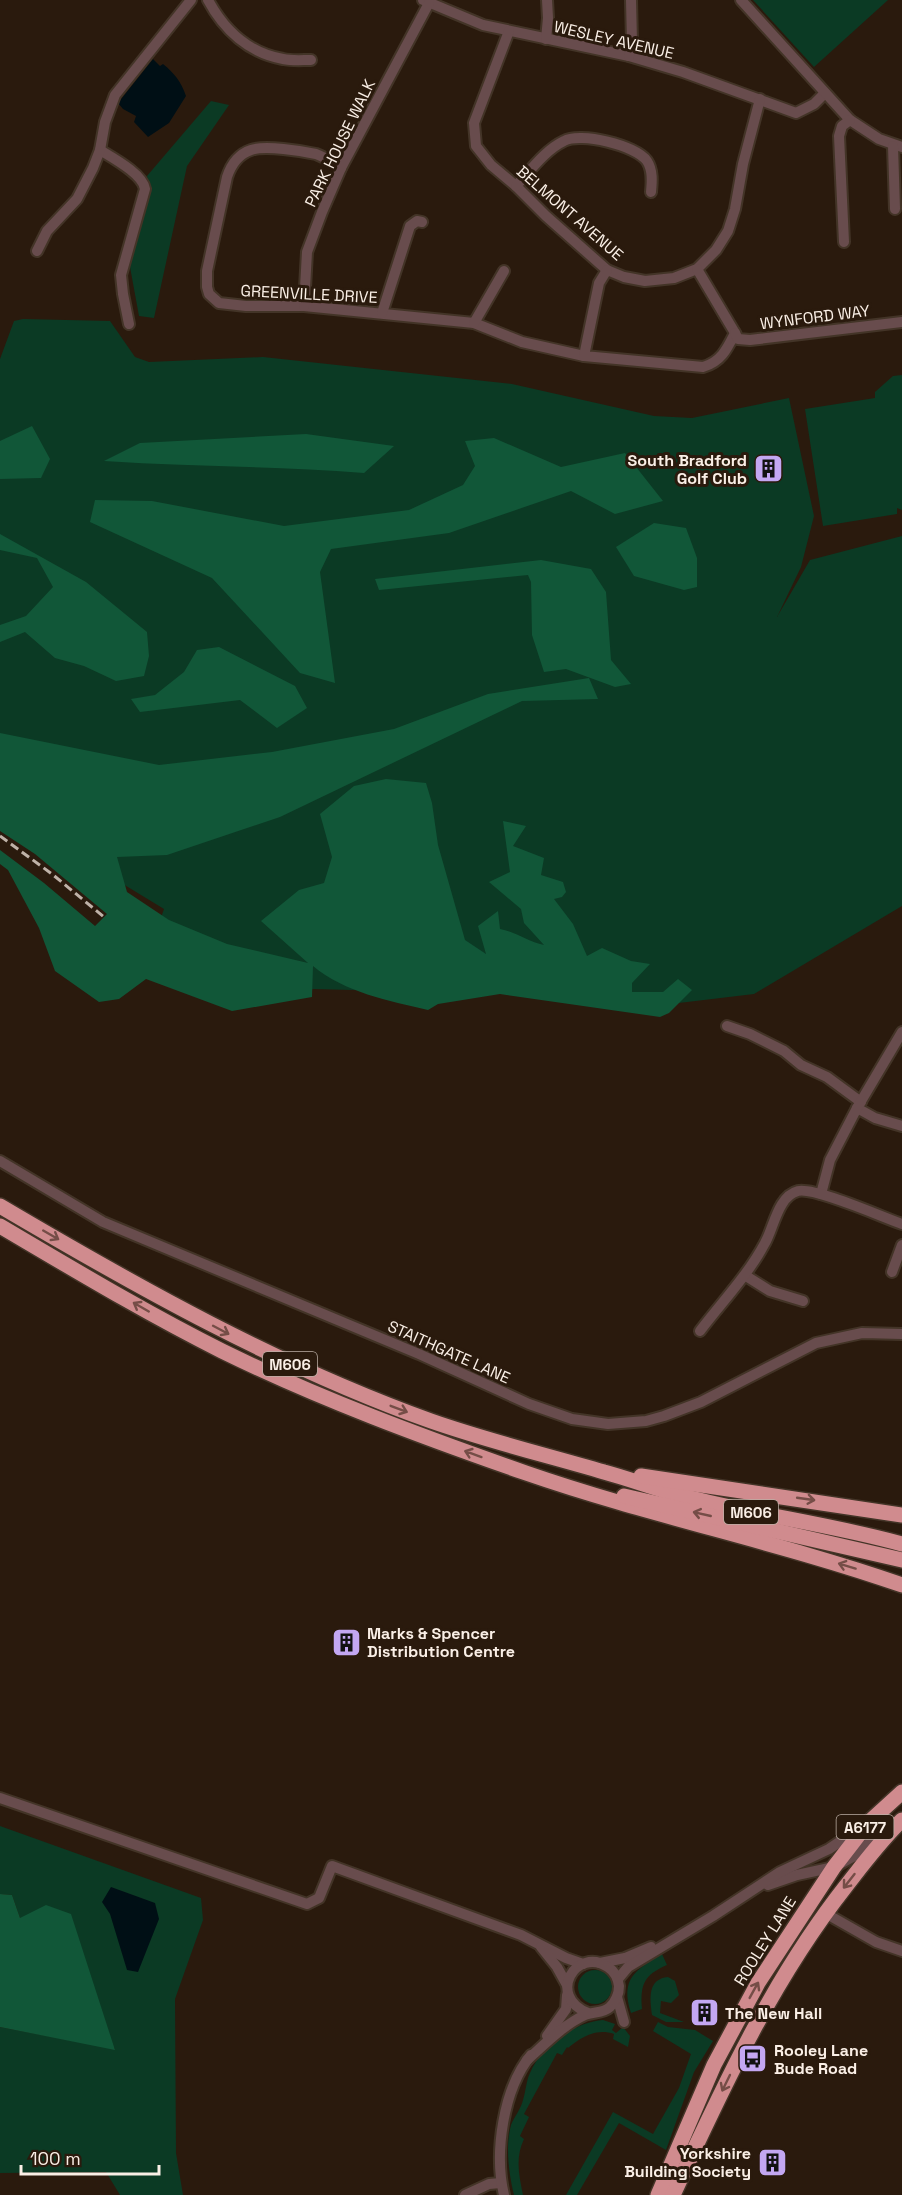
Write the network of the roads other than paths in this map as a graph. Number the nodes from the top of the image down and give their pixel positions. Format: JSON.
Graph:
{"nodes":[{"id":1,"x":191,"y":0,"type":"edge"},
{"id":2,"x":208,"y":0,"type":"edge"},
{"id":3,"x":547,"y":0,"type":"edge"},
{"id":4,"x":631,"y":0,"type":"edge"},
{"id":5,"x":741,"y":0,"type":"edge"},
{"id":6,"x":426,"y":1,"type":"edge"},
{"id":7,"x":509,"y":31,"type":"junction"},
{"id":8,"x":546,"y":39,"type":"junction"},
{"id":9,"x":629,"y":56,"type":"junction"},
{"id":10,"x":311,"y":60,"type":"dead end"},
{"id":11,"x":825,"y":93,"type":"junction"},
{"id":12,"x":760,"y":99,"type":"junction"},
{"id":13,"x":850,"y":120,"type":"junction"},
{"id":14,"x":898,"y":147,"type":"edge"},
{"id":15,"x":100,"y":150,"type":"junction"},
{"id":16,"x":341,"y":168,"type":"junction"},
{"id":17,"x":516,"y":186,"type":"junction"},
{"id":18,"x":651,"y":192,"type":"dead end"},
{"id":19,"x":895,"y":209,"type":"dead end"},
{"id":20,"x":422,"y":222,"type":"dead end"},
{"id":21,"x":844,"y":242,"type":"dead end"},
{"id":22,"x":37,"y":251,"type":"dead end"},
{"id":23,"x":697,"y":268,"type":"junction"},
{"id":24,"x":607,"y":270,"type":"junction"},
{"id":25,"x":504,"y":271,"type":"dead end"},
{"id":26,"x":304,"y":306,"type":"junction"},
{"id":27,"x":382,"y":313,"type":"junction"},
{"id":28,"x":902,"y":322,"type":"edge"},
{"id":29,"x":474,"y":323,"type":"junction"},
{"id":30,"x":129,"y":324,"type":"dead end"},
{"id":31,"x":735,"y":333,"type":"junction"},
{"id":32,"x":584,"y":356,"type":"junction"},
{"id":33,"x":727,"y":1026,"type":"dead end"},
{"id":34,"x":902,"y":1032,"type":"edge"},
{"id":35,"x":859,"y":1105,"type":"junction"},
{"id":36,"x":902,"y":1126,"type":"edge"},
{"id":37,"x":0,"y":1161,"type":"edge"},
{"id":38,"x":821,"y":1194,"type":"junction"},
{"id":39,"x":0,"y":1206,"type":"edge"},
{"id":40,"x":902,"y":1224,"type":"edge"},
{"id":41,"x":0,"y":1226,"type":"edge"},
{"id":42,"x":902,"y":1245,"type":"edge"},
{"id":43,"x":892,"y":1272,"type":"dead end"},
{"id":44,"x":746,"y":1276,"type":"junction"},
{"id":45,"x":803,"y":1301,"type":"dead end"},
{"id":46,"x":700,"y":1331,"type":"dead end"},
{"id":47,"x":902,"y":1334,"type":"edge"},
{"id":48,"x":603,"y":1471,"type":"junction"},
{"id":49,"x":528,"y":1474,"type":"junction"},
{"id":50,"x":902,"y":1515,"type":"edge"},
{"id":51,"x":902,"y":1544,"type":"edge"},
{"id":52,"x":902,"y":1560,"type":"edge"},
{"id":53,"x":902,"y":1585,"type":"edge"},
{"id":54,"x":902,"y":1792,"type":"edge"},
{"id":55,"x":0,"y":1798,"type":"edge"},
{"id":56,"x":902,"y":1820,"type":"edge"},
{"id":57,"x":868,"y":1823,"type":"junction"},
{"id":58,"x":886,"y":1836,"type":"junction"},
{"id":59,"x":834,"y":1867,"type":"junction"},
{"id":60,"x":750,"y":1892,"type":"junction"},
{"id":61,"x":825,"y":1913,"type":"junction"},
{"id":62,"x":697,"y":1925,"type":"junction"},
{"id":63,"x":537,"y":1942,"type":"junction"},
{"id":64,"x":902,"y":1951,"type":"edge"},
{"id":65,"x":600,"y":1963,"type":"junction"},
{"id":66,"x":583,"y":1964,"type":"junction"},
{"id":67,"x":618,"y":1979,"type":"junction"},
{"id":68,"x":567,"y":1988,"type":"junction"},
{"id":69,"x":617,"y":1997,"type":"junction"},
{"id":70,"x":606,"y":2011,"type":"junction"},
{"id":71,"x":588,"y":2013,"type":"junction"},
{"id":72,"x":527,"y":2060,"type":"junction"},
{"id":73,"x":501,"y":2183,"type":"junction"},
{"id":74,"x":465,"y":2195,"type":"edge"},
{"id":75,"x":504,"y":2195,"type":"edge"},
{"id":76,"x":658,"y":2195,"type":"edge"},
{"id":77,"x":673,"y":2195,"type":"edge"}],
"edges":[{"from":1,"to":15,"type":"street"},
{"from":2,"to":10,"type":"street"},
{"from":3,"to":8,"type":"street"},
{"from":4,"to":9,"type":"street"},
{"from":5,"to":11,"type":"street"},
{"from":6,"to":7,"type":"street","name":"WESLEY AVENUE"},
{"from":6,"to":16,"type":"street","name":"PARK HOUSE WALK"},
{"from":7,"to":8,"type":"street","name":"WESLEY AVENUE"},
{"from":7,"to":17,"type":"street","name":"BELMONT AVENUE"},
{"from":8,"to":9,"type":"street","name":"WESLEY AVENUE"},
{"from":9,"to":12,"type":"street","name":"WESLEY AVENUE"},
{"from":11,"to":12,"type":"street","name":"WESLEY AVENUE"},
{"from":11,"to":13,"type":"street"},
{"from":12,"to":23,"type":"street","name":"BELMONT AVENUE"},
{"from":13,"to":14,"type":"street"},
{"from":13,"to":21,"type":"street"},
{"from":14,"to":19,"type":"street"},
{"from":15,"to":22,"type":"street"},
{"from":15,"to":30,"type":"street"},
{"from":16,"to":26,"type":"street","name":"PARK HOUSE WALK"},
{"from":16,"to":26,"type":"street","name":"GREENVILLE DRIVE"},
{"from":17,"to":18,"type":"street"},
{"from":17,"to":24,"type":"street","name":"BELMONT AVENUE"},
{"from":20,"to":27,"type":"street"},
{"from":23,"to":24,"type":"street","name":"BELMONT AVENUE"},
{"from":23,"to":31,"type":"street"},
{"from":24,"to":32,"type":"street"},
{"from":25,"to":29,"type":"street"},
{"from":26,"to":27,"type":"street","name":"GREENVILLE DRIVE"},
{"from":27,"to":29,"type":"street","name":"GREENVILLE DRIVE"},
{"from":28,"to":31,"type":"street","name":"WYNFORD WAY"},
{"from":29,"to":32,"type":"street","name":"GREENVILLE DRIVE"},
{"from":31,"to":32,"type":"street","name":"GREENVILLE DRIVE"},
{"from":33,"to":35,"type":"street"},
{"from":34,"to":35,"type":"street"},
{"from":35,"to":36,"type":"street"},
{"from":35,"to":38,"type":"street"},
{"from":37,"to":47,"type":"street","name":"STAITHGATE LANE"},
{"from":38,"to":40,"type":"street"},
{"from":38,"to":44,"type":"street"},
{"from":39,"to":48,"type":"highway","number":"M606","one_way":true},
{"from":49,"to":41,"type":"highway","number":"M606","one_way":true},
{"from":42,"to":43,"type":"street"},
{"from":44,"to":45,"type":"street"},
{"from":44,"to":46,"type":"street"},
{"from":48,"to":50,"type":"highway","number":"M606","one_way":true},
{"from":48,"to":51,"type":"highway","number":"M606"},
{"from":52,"to":49,"type":"highway","number":"M606","one_way":true},
{"from":53,"to":49,"type":"highway","number":"M606","one_way":true},
{"from":54,"to":57,"type":"highway","name":"ROOLEY LANE","number":"A6177"},
{"from":55,"to":63,"type":"street"},
{"from":56,"to":58,"type":"highway","name":"ROOLEY LANE","number":"A6177"},
{"from":57,"to":59,"type":"highway","name":"ROOLEY LANE","number":"A6177"},
{"from":57,"to":60,"type":"street"},
{"from":58,"to":59,"type":"street"},
{"from":58,"to":61,"type":"highway","name":"ROOLEY LANE","number":"A6177","one_way":true},
{"from":59,"to":60,"type":"street"},
{"from":76,"to":59,"type":"highway","name":"ROOLEY LANE","number":"A6177","one_way":true},
{"from":60,"to":62,"type":"street"},
{"from":61,"to":64,"type":"street"},
{"from":61,"to":77,"type":"highway","name":"ROOLEY LANE","number":"A6177","one_way":true},
{"from":62,"to":65,"type":"street"},
{"from":62,"to":67,"type":"street"},
{"from":63,"to":66,"type":"street"},
{"from":63,"to":68,"type":"street"},
{"from":65,"to":66,"type":"street"},
{"from":65,"to":67,"type":"street"},
{"from":66,"to":68,"type":"street"},
{"from":67,"to":69,"type":"street"},
{"from":68,"to":71,"type":"street"},
{"from":68,"to":72,"type":"street"},
{"from":69,"to":70,"type":"street"},
{"from":69,"to":70,"type":"street"},
{"from":70,"to":71,"type":"street"},
{"from":71,"to":72,"type":"street"},
{"from":72,"to":73,"type":"street"},
{"from":73,"to":74,"type":"street"},
{"from":73,"to":75,"type":"street"}]}
